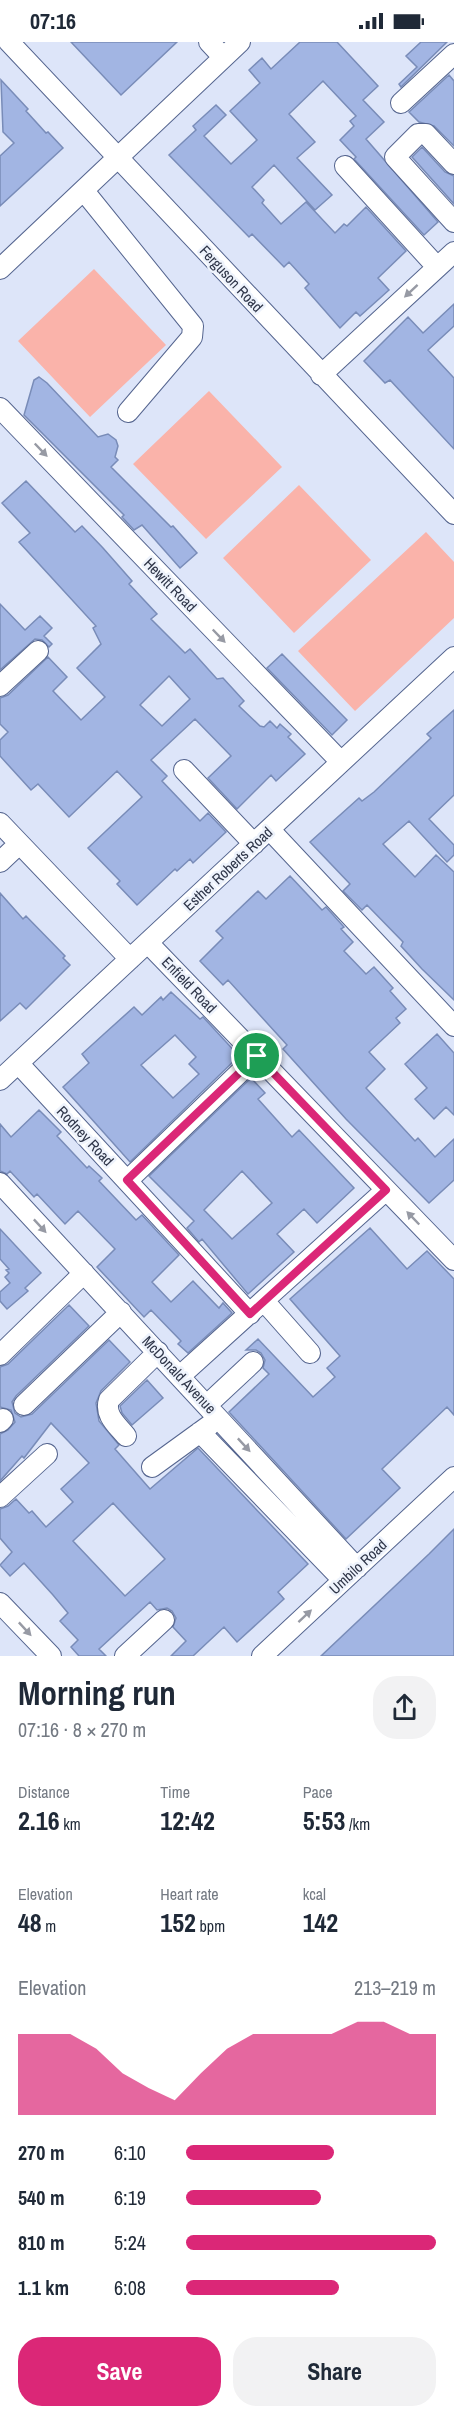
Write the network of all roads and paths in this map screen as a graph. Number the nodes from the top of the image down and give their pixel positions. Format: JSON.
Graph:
{"nodes":[{"id":1,"x":9,"y":42,"type":"edge"},
{"id":2,"x":208,"y":42,"type":"edge"},
{"id":3,"x":240,"y":42,"type":"edge"},
{"id":4,"x":454,"y":54,"type":"edge"},
{"id":5,"x":223,"y":57,"type":"junction"},
{"id":6,"x":401,"y":103,"type":"dead end"},
{"id":7,"x":119,"y":158,"type":"junction"},
{"id":8,"x":454,"y":165,"type":"edge"},
{"id":9,"x":345,"y":166,"type":"dead end"},
{"id":10,"x":84,"y":191,"type":"junction"},
{"id":11,"x":454,"y":222,"type":"edge"},
{"id":12,"x":454,"y":252,"type":"edge"},
{"id":13,"x":3,"y":261,"type":"edge"},
{"id":14,"x":437,"y":267,"type":"junction"},
{"id":15,"x":321,"y":375,"type":"junction"},
{"id":16,"x":0,"y":408,"type":"edge"},
{"id":17,"x":128,"y":412,"type":"dead end"},
{"id":18,"x":454,"y":514,"type":"edge"},
{"id":19,"x":38,"y":651,"type":"dead end"},
{"id":20,"x":450,"y":667,"type":"edge"},
{"id":21,"x":0,"y":686,"type":"edge"},
{"id":22,"x":341,"y":762,"type":"junction"},
{"id":23,"x":184,"y":770,"type":"dead end"},
{"id":24,"x":0,"y":824,"type":"edge"},
{"id":25,"x":270,"y":830,"type":"junction"},
{"id":26,"x":20,"y":844,"type":"junction"},
{"id":27,"x":255,"y":844,"type":"junction"},
{"id":28,"x":0,"y":862,"type":"edge"},
{"id":29,"x":148,"y":943,"type":"junction"},
{"id":30,"x":130,"y":959,"type":"junction"},
{"id":31,"x":454,"y":1026,"type":"edge"},
{"id":32,"x":257,"y":1056,"type":"junction"},
{"id":33,"x":18,"y":1063,"type":"junction"},
{"id":34,"x":0,"y":1080,"type":"edge"},
{"id":35,"x":127,"y":1180,"type":"junction"},
{"id":36,"x":0,"y":1183,"type":"edge"},
{"id":37,"x":386,"y":1190,"type":"junction"},
{"id":38,"x":454,"y":1260,"type":"edge"},
{"id":39,"x":84,"y":1273,"type":"junction"},
{"id":40,"x":257,"y":1308,"type":"junction"},
{"id":41,"x":121,"y":1312,"type":"junction"},
{"id":42,"x":158,"y":1352,"type":"junction"},
{"id":43,"x":310,"y":1353,"type":"dead end"},
{"id":44,"x":0,"y":1355,"type":"edge"},
{"id":45,"x":253,"y":1362,"type":"dead end"},
{"id":46,"x":180,"y":1376,"type":"junction"},
{"id":47,"x":24,"y":1405,"type":"dead end"},
{"id":48,"x":213,"y":1411,"type":"junction"},
{"id":49,"x":200,"y":1432,"type":"junction"},
{"id":50,"x":126,"y":1437,"type":"dead end"},
{"id":51,"x":47,"y":1454,"type":"dead end"},
{"id":52,"x":152,"y":1467,"type":"dead end"},
{"id":53,"x":454,"y":1477,"type":"edge"},
{"id":54,"x":0,"y":1497,"type":"edge"},
{"id":55,"x":350,"y":1574,"type":"junction"},
{"id":56,"x":0,"y":1602,"type":"edge"},
{"id":57,"x":164,"y":1620,"type":"dead end"},
{"id":58,"x":51,"y":1656,"type":"edge"},
{"id":59,"x":125,"y":1656,"type":"edge"},
{"id":60,"x":262,"y":1656,"type":"edge"}],
"edges":[{"from":1,"to":7,"type":"street","name":"Ferguson Road"},
{"from":2,"to":5,"type":"street"},
{"from":3,"to":5,"type":"street"},
{"from":4,"to":6,"type":"street"},
{"from":5,"to":7,"type":"street"},
{"from":7,"to":10,"type":"street"},
{"from":7,"to":15,"type":"street","name":"Ferguson Road"},
{"from":8,"to":11,"type":"street"},
{"from":9,"to":14,"type":"street"},
{"from":10,"to":13,"type":"street"},
{"from":10,"to":17,"type":"street"},
{"from":12,"to":14,"type":"street"},
{"from":14,"to":15,"type":"street","one_way":true},
{"from":15,"to":18,"type":"street","name":"Ferguson Road"},
{"from":16,"to":22,"type":"street","name":"Hewitt Road","one_way":true},
{"from":19,"to":21,"type":"street"},
{"from":20,"to":22,"type":"street","name":"Esther Roberts Road"},
{"from":22,"to":25,"type":"street","name":"Esther Roberts Road"},
{"from":23,"to":27,"type":"street"},
{"from":24,"to":26,"type":"street"},
{"from":25,"to":27,"type":"street","name":"Esther Roberts Road"},
{"from":25,"to":31,"type":"street"},
{"from":26,"to":28,"type":"street"},
{"from":26,"to":30,"type":"street"},
{"from":27,"to":29,"type":"street","name":"Esther Roberts Road"},
{"from":29,"to":30,"type":"street","name":"Esther Roberts Road"},
{"from":29,"to":32,"type":"street","name":"Enfield Road"},
{"from":30,"to":33,"type":"street","name":"Esther Roberts Road"},
{"from":32,"to":35,"type":"street"},
{"from":32,"to":37,"type":"street","name":"Enfield Road"},
{"from":33,"to":34,"type":"street","name":"Esther Roberts Road"},
{"from":33,"to":35,"type":"street","name":"Rodney Road"},
{"from":35,"to":40,"type":"street","name":"Rodney Road"},
{"from":36,"to":39,"type":"street","name":"McDonald Avenue","one_way":true},
{"from":38,"to":37,"type":"street","name":"Enfield Road","one_way":true},
{"from":37,"to":40,"type":"street"},
{"from":39,"to":41,"type":"street","name":"McDonald Avenue"},
{"from":39,"to":44,"type":"street"},
{"from":40,"to":43,"type":"street","name":"Rodney Road"},
{"from":40,"to":46,"type":"street"},
{"from":41,"to":42,"type":"street","name":"McDonald Avenue"},
{"from":41,"to":47,"type":"street"},
{"from":42,"to":46,"type":"street","name":"McDonald Avenue"},
{"from":42,"to":50,"type":"street"},
{"from":45,"to":48,"type":"street"},
{"from":46,"to":48,"type":"street","name":"McDonald Avenue"},
{"from":48,"to":49,"type":"street"},
{"from":48,"to":55,"type":"street","name":"McDonald Avenue","one_way":true},
{"from":49,"to":52,"type":"street"},
{"from":49,"to":55,"type":"street"},
{"from":51,"to":54,"type":"street"},
{"from":53,"to":55,"type":"street","name":"Umbilo Road"},
{"from":60,"to":55,"type":"street","name":"Umbilo Road","one_way":true},
{"from":56,"to":58,"type":"street","one_way":true},
{"from":57,"to":59,"type":"street"}]}
